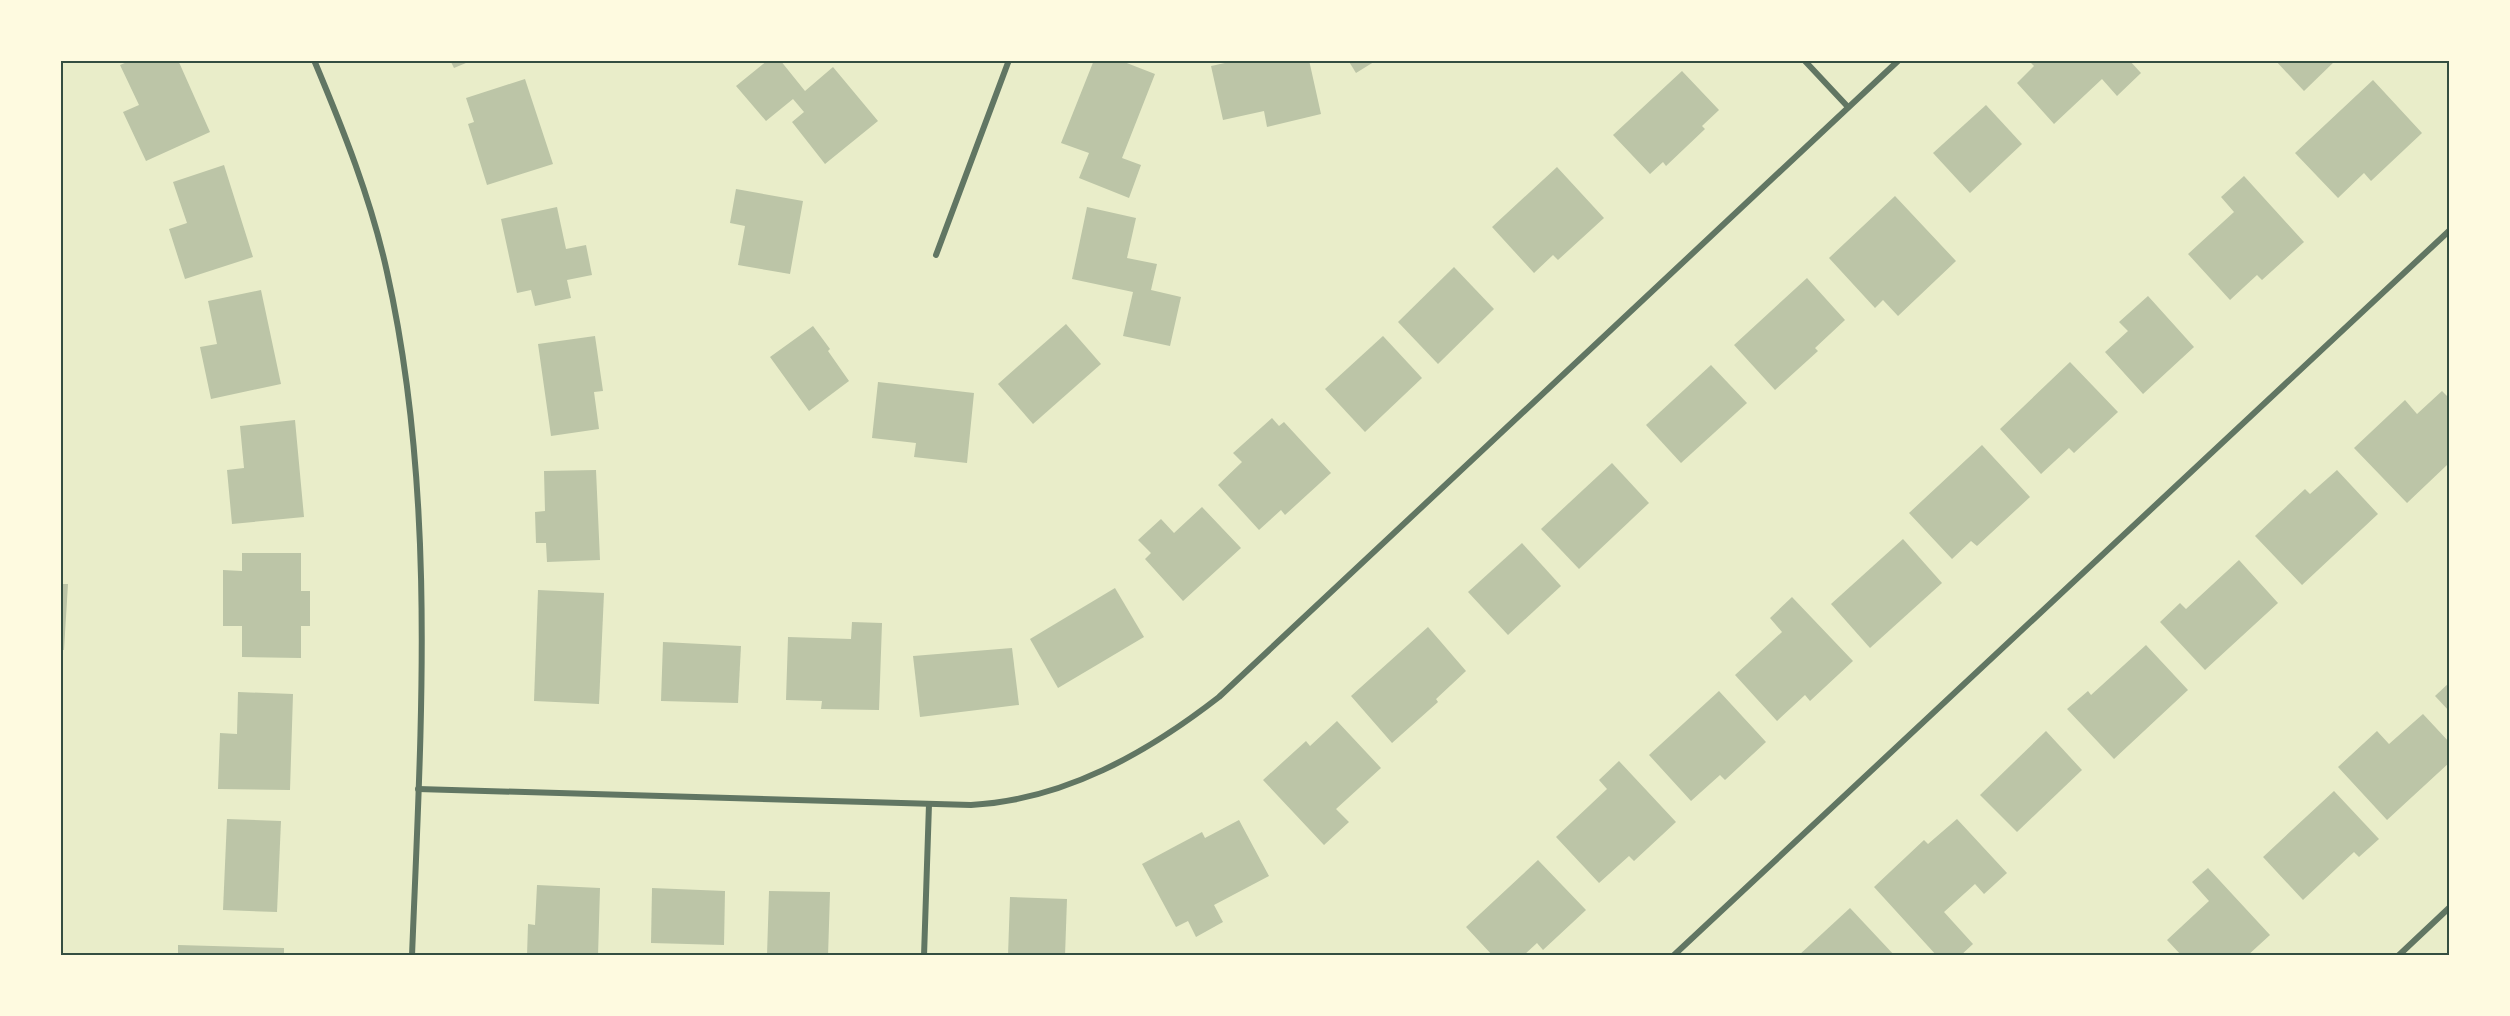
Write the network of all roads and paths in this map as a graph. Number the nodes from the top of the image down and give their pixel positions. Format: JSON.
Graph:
{"nodes":[{"id":1,"x":314,"y":60,"type":"edge"},
{"id":2,"x":1009,"y":60,"type":"edge"},
{"id":3,"x":1804,"y":60,"type":"edge"},
{"id":4,"x":1899,"y":60,"type":"edge"},
{"id":5,"x":1848,"y":107,"type":"junction"},
{"id":6,"x":2450,"y":230,"type":"edge"},
{"id":7,"x":936,"y":255,"type":"dead end"},
{"id":8,"x":418,"y":789,"type":"junction"},
{"id":9,"x":929,"y":804,"type":"junction"},
{"id":10,"x":2450,"y":907,"type":"edge"},
{"id":11,"x":412,"y":956,"type":"edge"},
{"id":12,"x":924,"y":956,"type":"edge"},
{"id":13,"x":1673,"y":956,"type":"edge"},
{"id":14,"x":2398,"y":956,"type":"edge"}],
"edges":[{"from":1,"to":8,"type":"street"},
{"from":2,"to":7,"type":"street"},
{"from":3,"to":5,"type":"street"},
{"from":4,"to":5,"type":"street"},
{"from":5,"to":9,"type":"street"},
{"from":6,"to":13,"type":"street"},
{"from":8,"to":9,"type":"street"},
{"from":8,"to":11,"type":"street"},
{"from":9,"to":12,"type":"street"},
{"from":10,"to":14,"type":"street"}]}
